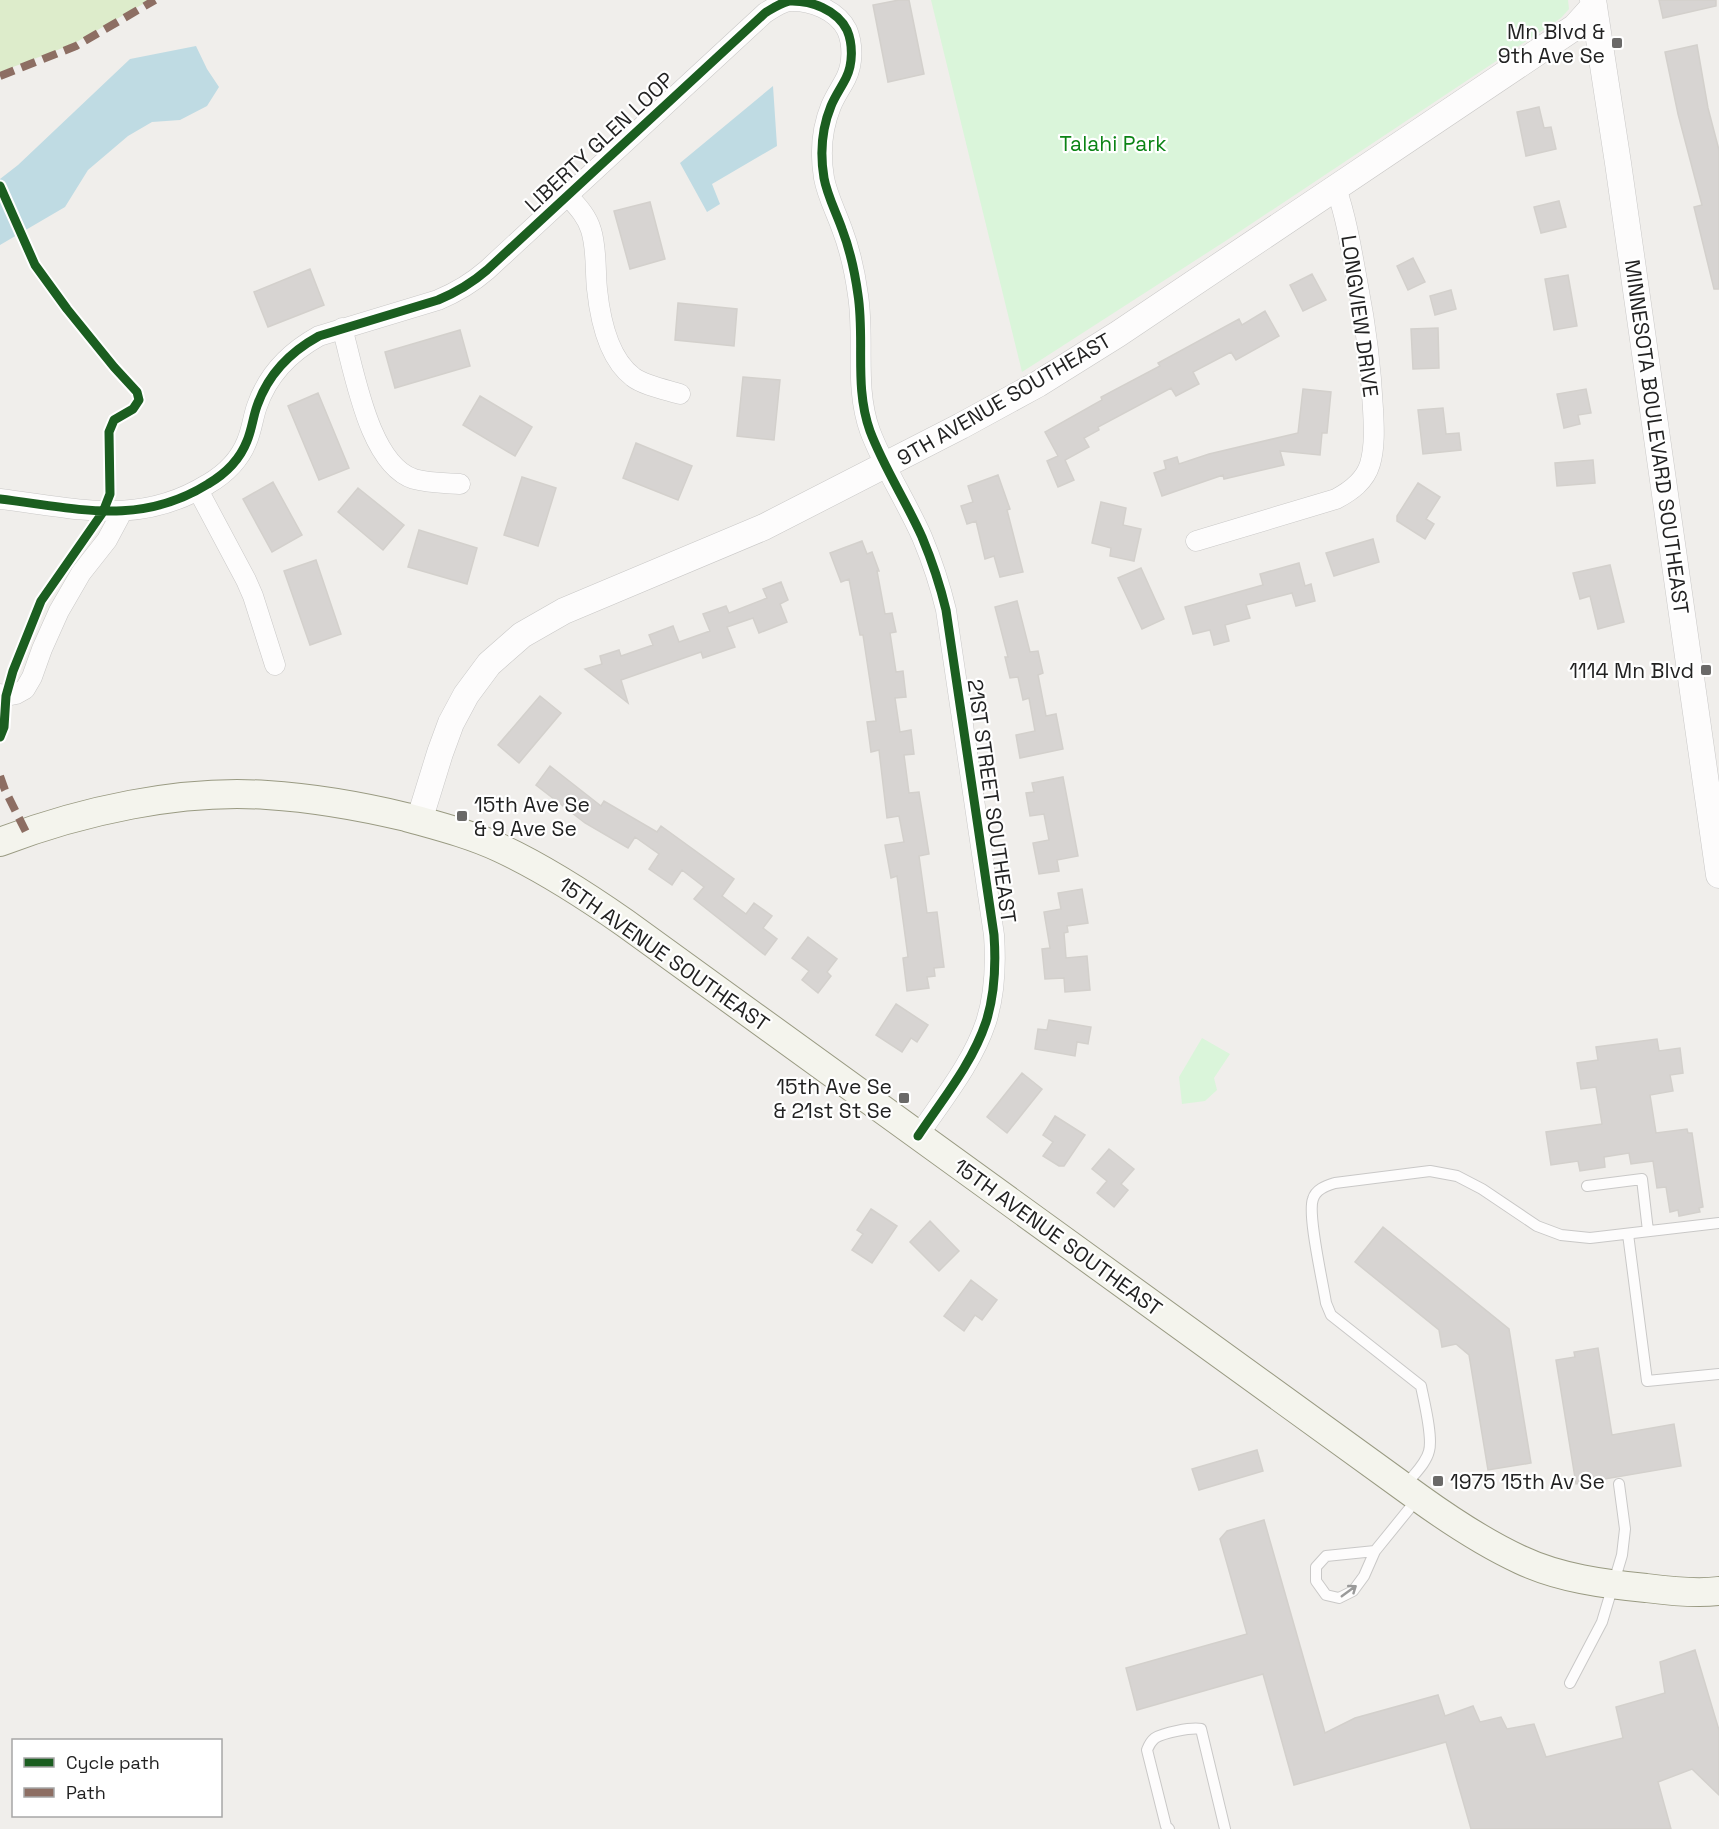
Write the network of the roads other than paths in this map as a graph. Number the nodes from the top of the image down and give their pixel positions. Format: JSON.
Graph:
{"nodes":[{"id":1,"x":1596,"y":2,"type":"edge"},
{"id":2,"x":1336,"y":188,"type":"junction"},
{"id":3,"x":568,"y":196,"type":"junction"},
{"id":4,"x":342,"y":328,"type":"junction"},
{"id":5,"x":680,"y":394,"type":"dead end"},
{"id":6,"x":885,"y":465,"type":"junction"},
{"id":7,"x":460,"y":484,"type":"dead end"},
{"id":8,"x":198,"y":490,"type":"junction"},
{"id":9,"x":0,"y":499,"type":"edge"},
{"id":10,"x":122,"y":512,"type":"junction"},
{"id":11,"x":1196,"y":541,"type":"dead end"},
{"id":12,"x":275,"y":665,"type":"dead end"},
{"id":13,"x":0,"y":694,"type":"edge"},
{"id":14,"x":419,"y":821,"type":"junction"},
{"id":15,"x":0,"y":842,"type":"edge"},
{"id":16,"x":1719,"y":875,"type":"edge"},
{"id":17,"x":918,"y":1136,"type":"junction"},
{"id":18,"x":1587,"y":1186,"type":"dead end"},
{"id":19,"x":1719,"y":1223,"type":"edge"},
{"id":20,"x":1648,"y":1231,"type":"junction"},
{"id":21,"x":1628,"y":1234,"type":"junction"},
{"id":22,"x":1719,"y":1374,"type":"edge"},
{"id":23,"x":1619,"y":1484,"type":"dead end"},
{"id":24,"x":1411,"y":1493,"type":"junction"},
{"id":25,"x":1375,"y":1551,"type":"junction"},
{"id":26,"x":1612,"y":1584,"type":"junction"},
{"id":27,"x":1719,"y":1591,"type":"edge"},
{"id":28,"x":1570,"y":1683,"type":"dead end"},
{"id":29,"x":1169,"y":1829,"type":"edge"},
{"id":30,"x":1225,"y":1829,"type":"edge"}],
"edges":[{"from":1,"to":2,"type":"street","name":"9TH AVENUE SOUTHEAST"},
{"from":1,"to":16,"type":"street","name":"MINNESOTA BOULEVARD SOUTHEAST"},
{"from":2,"to":6,"type":"street","name":"9TH AVENUE SOUTHEAST"},
{"from":2,"to":11,"type":"street","name":"LONGVIEW DRIVE"},
{"from":3,"to":4,"type":"street","name":"LIBERTY GLEN LOOP"},
{"from":3,"to":5,"type":"street","name":"LIBERTY GLEN LOOP"},
{"from":3,"to":6,"type":"street","name":"LIBERTY GLEN LOOP"},
{"from":4,"to":7,"type":"street"},
{"from":4,"to":8,"type":"street","name":"LIBERTY GLEN LOOP"},
{"from":6,"to":14,"type":"street","name":"9TH AVENUE SOUTHEAST"},
{"from":6,"to":17,"type":"street","name":"21ST STREET SOUTHEAST"},
{"from":8,"to":10,"type":"street","name":"LIBERTY GLEN LOOP"},
{"from":8,"to":12,"type":"street"},
{"from":9,"to":10,"type":"street","name":"LIBERTY GLEN LOOP"},
{"from":10,"to":13,"type":"street"},
{"from":14,"to":15,"type":"main road","name":"15TH AVENUE SOUTHEAST"},
{"from":14,"to":17,"type":"main road","name":"15TH AVENUE SOUTHEAST"},
{"from":17,"to":24,"type":"main road","name":"15TH AVENUE SOUTHEAST"},
{"from":18,"to":20,"type":"lane"},
{"from":19,"to":20,"type":"lane"},
{"from":20,"to":21,"type":"lane"},
{"from":21,"to":22,"type":"lane"},
{"from":21,"to":24,"type":"lane"},
{"from":23,"to":26,"type":"lane"},
{"from":24,"to":25,"type":"lane"},
{"from":24,"to":26,"type":"main road","name":"15TH AVENUE SOUTHEAST"},
{"from":25,"to":25,"type":"lane","one_way":true},
{"from":26,"to":27,"type":"main road","name":"15TH AVENUE SOUTHEAST"},
{"from":26,"to":28,"type":"lane"},
{"from":29,"to":30,"type":"lane"}]}
